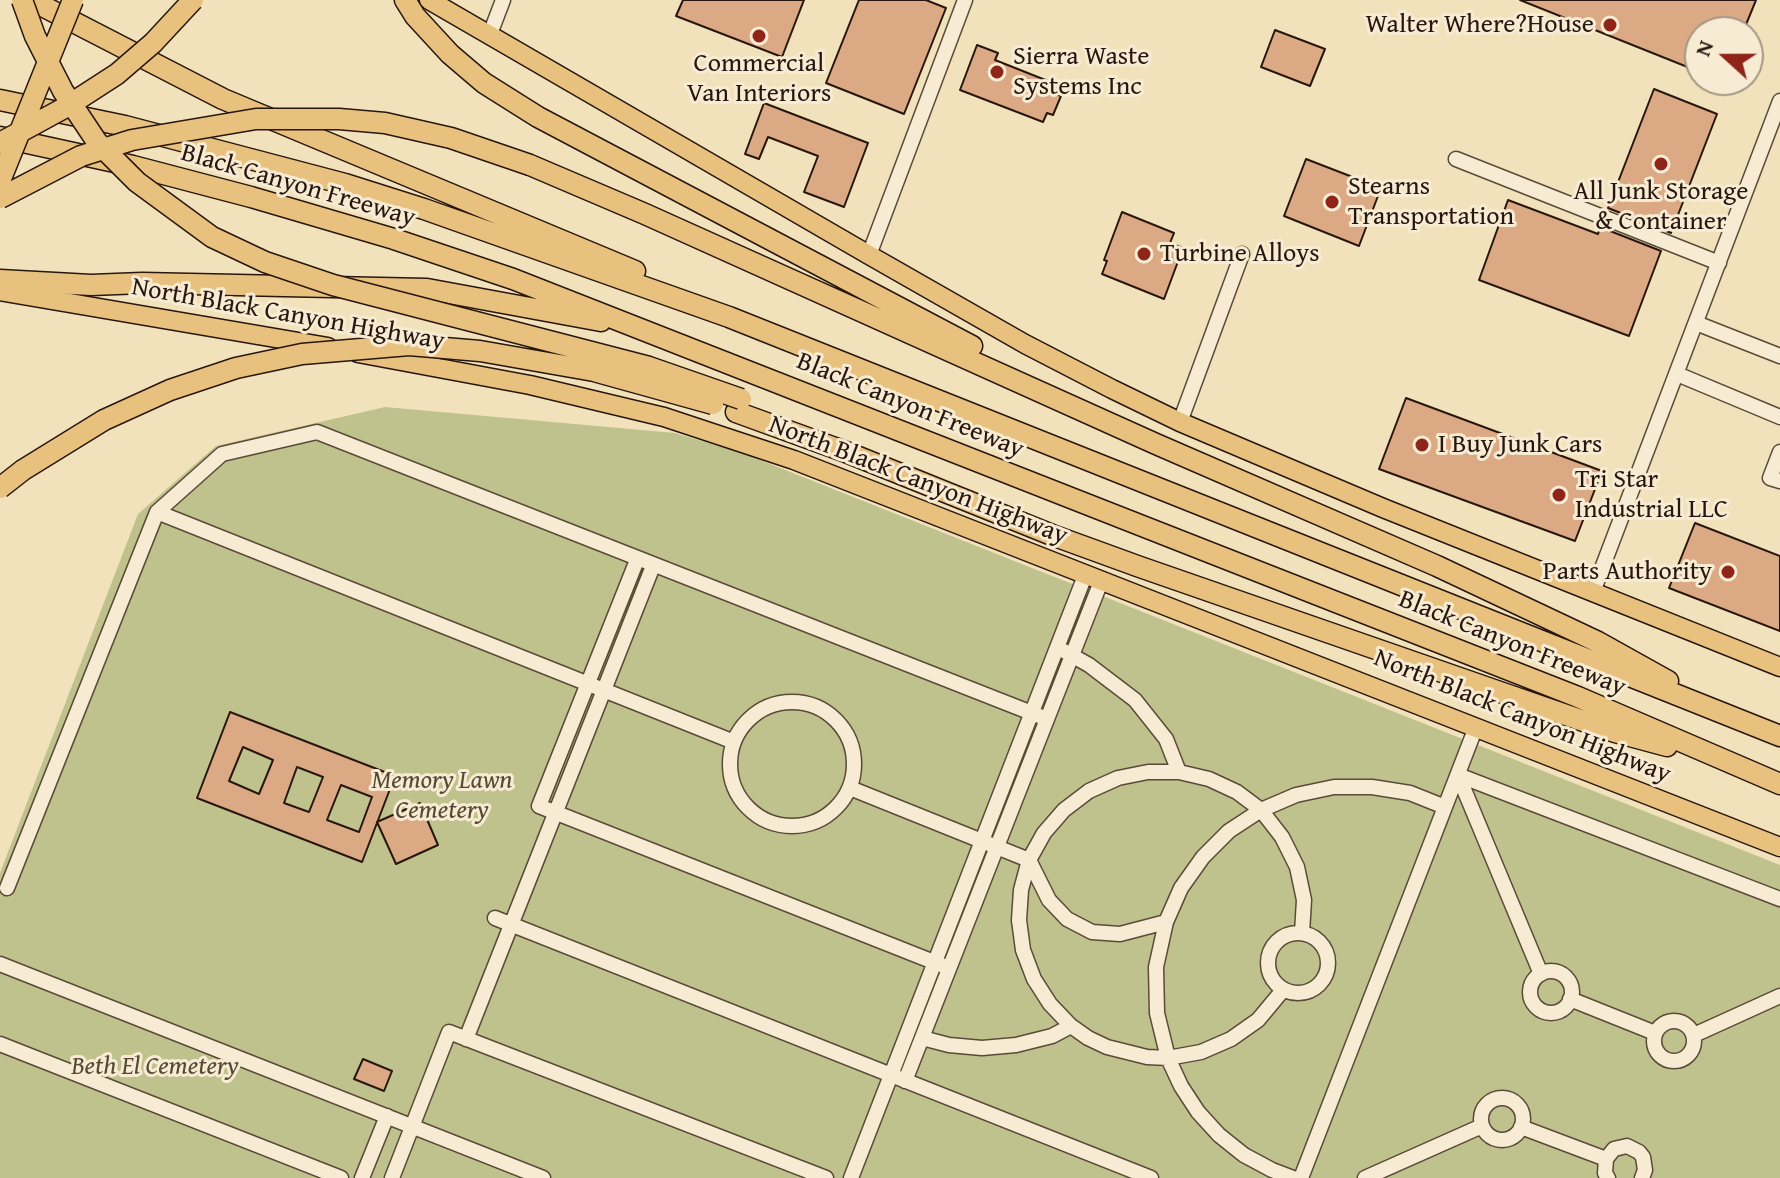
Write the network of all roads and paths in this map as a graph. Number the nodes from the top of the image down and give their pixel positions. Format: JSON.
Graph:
{"nodes":[{"id":1,"x":22,"y":0,"type":"edge"},
{"id":2,"x":31,"y":0,"type":"edge"},
{"id":3,"x":73,"y":0,"type":"edge"},
{"id":4,"x":193,"y":0,"type":"edge"},
{"id":5,"x":405,"y":0,"type":"edge"},
{"id":6,"x":429,"y":0,"type":"edge"},
{"id":7,"x":503,"y":0,"type":"edge"},
{"id":8,"x":965,"y":0,"type":"edge"},
{"id":9,"x":490,"y":34,"type":"junction"},
{"id":10,"x":0,"y":100,"type":"edge"},
{"id":11,"x":1780,"y":101,"type":"edge"},
{"id":12,"x":0,"y":140,"type":"edge"},
{"id":13,"x":1456,"y":159,"type":"dead end"},
{"id":14,"x":0,"y":181,"type":"edge"},
{"id":15,"x":0,"y":198,"type":"edge"},
{"id":16,"x":1242,"y":254,"type":"dead end"},
{"id":17,"x":869,"y":255,"type":"junction"},
{"id":18,"x":1719,"y":263,"type":"junction"},
{"id":19,"x":0,"y":280,"type":"edge"},
{"id":20,"x":0,"y":291,"type":"edge"},
{"id":21,"x":729,"y":317,"type":"junction"},
{"id":22,"x":1696,"y":323,"type":"junction"},
{"id":23,"x":649,"y":330,"type":"junction"},
{"id":24,"x":1780,"y":356,"type":"edge"},
{"id":25,"x":1677,"y":374,"type":"junction"},
{"id":26,"x":1050,"y":395,"type":"junction"},
{"id":27,"x":738,"y":406,"type":"junction"},
{"id":28,"x":1780,"y":417,"type":"edge"},
{"id":29,"x":1180,"y":422,"type":"junction"},
{"id":30,"x":1780,"y":452,"type":"edge"},
{"id":31,"x":1780,"y":481,"type":"edge"},
{"id":32,"x":0,"y":488,"type":"edge"},
{"id":33,"x":157,"y":512,"type":"junction"},
{"id":34,"x":637,"y":560,"type":"junction"},
{"id":35,"x":653,"y":566,"type":"junction"},
{"id":36,"x":1094,"y":576,"type":"junction"},
{"id":37,"x":1593,"y":592,"type":"junction"},
{"id":38,"x":1057,"y":649,"type":"junction"},
{"id":39,"x":1072,"y":655,"type":"junction"},
{"id":40,"x":1780,"y":667,"type":"edge"},
{"id":41,"x":588,"y":684,"type":"junction"},
{"id":42,"x":603,"y":690,"type":"junction"},
{"id":43,"x":1032,"y":713,"type":"junction"},
{"id":44,"x":1047,"y":719,"type":"junction"},
{"id":45,"x":1742,"y":721,"type":"junction"},
{"id":46,"x":1476,"y":727,"type":"junction"},
{"id":47,"x":1780,"y":736,"type":"edge"},
{"id":48,"x":734,"y":742,"type":"junction"},
{"id":49,"x":1729,"y":764,"type":"junction"},
{"id":50,"x":1179,"y":772,"type":"junction"},
{"id":51,"x":1458,"y":775,"type":"junction"},
{"id":52,"x":1780,"y":784,"type":"edge"},
{"id":53,"x":850,"y":788,"type":"junction"},
{"id":54,"x":1445,"y":807,"type":"junction"},
{"id":55,"x":1261,"y":810,"type":"junction"},
{"id":56,"x":555,"y":812,"type":"junction"},
{"id":57,"x":982,"y":841,"type":"junction"},
{"id":58,"x":997,"y":847,"type":"junction"},
{"id":59,"x":1780,"y":847,"type":"edge"},
{"id":60,"x":1029,"y":860,"type":"junction"},
{"id":61,"x":7,"y":888,"type":"dead end"},
{"id":62,"x":1780,"y":899,"type":"edge"},
{"id":63,"x":495,"y":918,"type":"dead end"},
{"id":64,"x":1166,"y":922,"type":"junction"},
{"id":65,"x":511,"y":924,"type":"junction"},
{"id":66,"x":1302,"y":933,"type":"junction"},
{"id":67,"x":0,"y":964,"type":"edge"},
{"id":68,"x":942,"y":965,"type":"junction"},
{"id":69,"x":1541,"y":974,"type":"junction"},
{"id":70,"x":1283,"y":990,"type":"junction"},
{"id":71,"x":1780,"y":996,"type":"edge"},
{"id":72,"x":1570,"y":999,"type":"junction"},
{"id":73,"x":1071,"y":1026,"type":"junction"},
{"id":74,"x":1655,"y":1033,"type":"junction"},
{"id":75,"x":1694,"y":1035,"type":"junction"},
{"id":76,"x":922,"y":1038,"type":"junction"},
{"id":77,"x":466,"y":1039,"type":"junction"},
{"id":78,"x":0,"y":1044,"type":"edge"},
{"id":79,"x":1168,"y":1058,"type":"junction"},
{"id":80,"x":898,"y":1079,"type":"junction"},
{"id":81,"x":387,"y":1116,"type":"junction"},
{"id":82,"x":1482,"y":1126,"type":"junction"},
{"id":83,"x":412,"y":1127,"type":"junction"},
{"id":84,"x":1521,"y":1127,"type":"junction"},
{"id":85,"x":1606,"y":1159,"type":"junction"},
{"id":86,"x":341,"y":1178,"type":"edge"},
{"id":87,"x":362,"y":1178,"type":"edge"},
{"id":88,"x":392,"y":1178,"type":"edge"},
{"id":89,"x":543,"y":1178,"type":"edge"},
{"id":90,"x":826,"y":1178,"type":"edge"},
{"id":91,"x":851,"y":1178,"type":"edge"},
{"id":92,"x":1151,"y":1178,"type":"edge"},
{"id":93,"x":1293,"y":1178,"type":"edge"},
{"id":94,"x":1301,"y":1178,"type":"edge"},
{"id":95,"x":1365,"y":1178,"type":"edge"},
{"id":96,"x":1608,"y":1178,"type":"edge"},
{"id":97,"x":1642,"y":1178,"type":"edge"}],
"edges":[{"from":1,"to":27,"type":"highway","bridge":true},
{"from":2,"to":21,"type":"highway"},
{"from":3,"to":14,"type":"highway","bridge":true},
{"from":4,"to":12,"type":"highway","bridge":true},
{"from":5,"to":26,"type":"highway"},
{"from":6,"to":9,"type":"main road"},
{"from":7,"to":9,"type":"street"},
{"from":8,"to":17,"type":"street"},
{"from":9,"to":17,"type":"main road"},
{"from":10,"to":21,"type":"highway","name":"Black Canyon Freeway"},
{"from":11,"to":18,"type":"street"},
{"from":12,"to":23,"type":"highway","name":"Black Canyon Freeway"},
{"from":13,"to":18,"type":"street"},
{"from":15,"to":26,"type":"highway","bridge":true},
{"from":16,"to":29,"type":"street"},
{"from":17,"to":29,"type":"main road"},
{"from":18,"to":22,"type":"street"},
{"from":19,"to":23,"type":"highway"},
{"from":20,"to":36,"type":"main road","name":"North Black Canyon Highway"},
{"from":21,"to":45,"type":"highway","name":"Black Canyon Freeway"},
{"from":22,"to":24,"type":"street"},
{"from":22,"to":25,"type":"street"},
{"from":23,"to":49,"type":"highway","name":"Black Canyon Freeway"},
{"from":25,"to":28,"type":"street"},
{"from":25,"to":37,"type":"street"},
{"from":26,"to":45,"type":"highway"},
{"from":27,"to":32,"type":"highway","bridge":true},
{"from":27,"to":49,"type":"highway"},
{"from":29,"to":37,"type":"main road"},
{"from":30,"to":31,"type":"street"},
{"from":33,"to":34,"type":"street"},
{"from":33,"to":41,"type":"street"},
{"from":33,"to":61,"type":"street"},
{"from":34,"to":35,"type":"street"},
{"from":34,"to":41,"type":"street"},
{"from":35,"to":42,"type":"street"},
{"from":35,"to":43,"type":"street"},
{"from":36,"to":38,"type":"street"},
{"from":36,"to":39,"type":"street"},
{"from":36,"to":46,"type":"main road","name":"North Black Canyon Highway"},
{"from":37,"to":40,"type":"main road"},
{"from":38,"to":39,"type":"street"},
{"from":38,"to":43,"type":"street"},
{"from":39,"to":44,"type":"street"},
{"from":39,"to":50,"type":"street"},
{"from":41,"to":42,"type":"street"},
{"from":41,"to":56,"type":"street"},
{"from":42,"to":48,"type":"street"},
{"from":42,"to":56,"type":"street"},
{"from":43,"to":44,"type":"street"},
{"from":43,"to":57,"type":"street"},
{"from":44,"to":58,"type":"street"},
{"from":45,"to":47,"type":"highway","name":"Black Canyon Freeway"},
{"from":46,"to":51,"type":"street"},
{"from":46,"to":59,"type":"main road","name":"North Black Canyon Highway"},
{"from":48,"to":53,"type":"street"},
{"from":48,"to":53,"type":"street"},
{"from":49,"to":52,"type":"highway","name":"Black Canyon Freeway"},
{"from":50,"to":55,"type":"street"},
{"from":50,"to":60,"type":"street"},
{"from":51,"to":54,"type":"street"},
{"from":51,"to":62,"type":"street"},
{"from":51,"to":69,"type":"street"},
{"from":53,"to":57,"type":"street"},
{"from":54,"to":55,"type":"street"},
{"from":54,"to":94,"type":"street"},
{"from":55,"to":64,"type":"street"},
{"from":55,"to":66,"type":"street"},
{"from":56,"to":65,"type":"street"},
{"from":56,"to":68,"type":"street"},
{"from":57,"to":58,"type":"street"},
{"from":57,"to":68,"type":"street"},
{"from":58,"to":60,"type":"street"},
{"from":58,"to":68,"type":"street"},
{"from":60,"to":64,"type":"street"},
{"from":60,"to":73,"type":"street"},
{"from":63,"to":65,"type":"street"},
{"from":64,"to":79,"type":"street"},
{"from":65,"to":77,"type":"street"},
{"from":65,"to":80,"type":"street"},
{"from":66,"to":70,"type":"street"},
{"from":66,"to":70,"type":"street"},
{"from":67,"to":81,"type":"street"},
{"from":68,"to":76,"type":"street"},
{"from":68,"to":80,"type":"street"},
{"from":69,"to":72,"type":"street"},
{"from":69,"to":72,"type":"street"},
{"from":70,"to":79,"type":"street"},
{"from":71,"to":75,"type":"street"},
{"from":72,"to":74,"type":"street"},
{"from":73,"to":76,"type":"street"},
{"from":73,"to":79,"type":"street"},
{"from":74,"to":75,"type":"street"},
{"from":74,"to":75,"type":"street"},
{"from":76,"to":80,"type":"street"},
{"from":77,"to":83,"type":"street"},
{"from":77,"to":90,"type":"street"},
{"from":78,"to":86,"type":"street"},
{"from":79,"to":93,"type":"street"},
{"from":80,"to":91,"type":"street"},
{"from":80,"to":92,"type":"street"},
{"from":81,"to":83,"type":"street"},
{"from":81,"to":87,"type":"street"},
{"from":82,"to":84,"type":"street"},
{"from":82,"to":84,"type":"street"},
{"from":82,"to":95,"type":"street"},
{"from":83,"to":88,"type":"street"},
{"from":83,"to":89,"type":"street"},
{"from":84,"to":85,"type":"street"},
{"from":85,"to":96,"type":"street"},
{"from":85,"to":97,"type":"street"}]}
